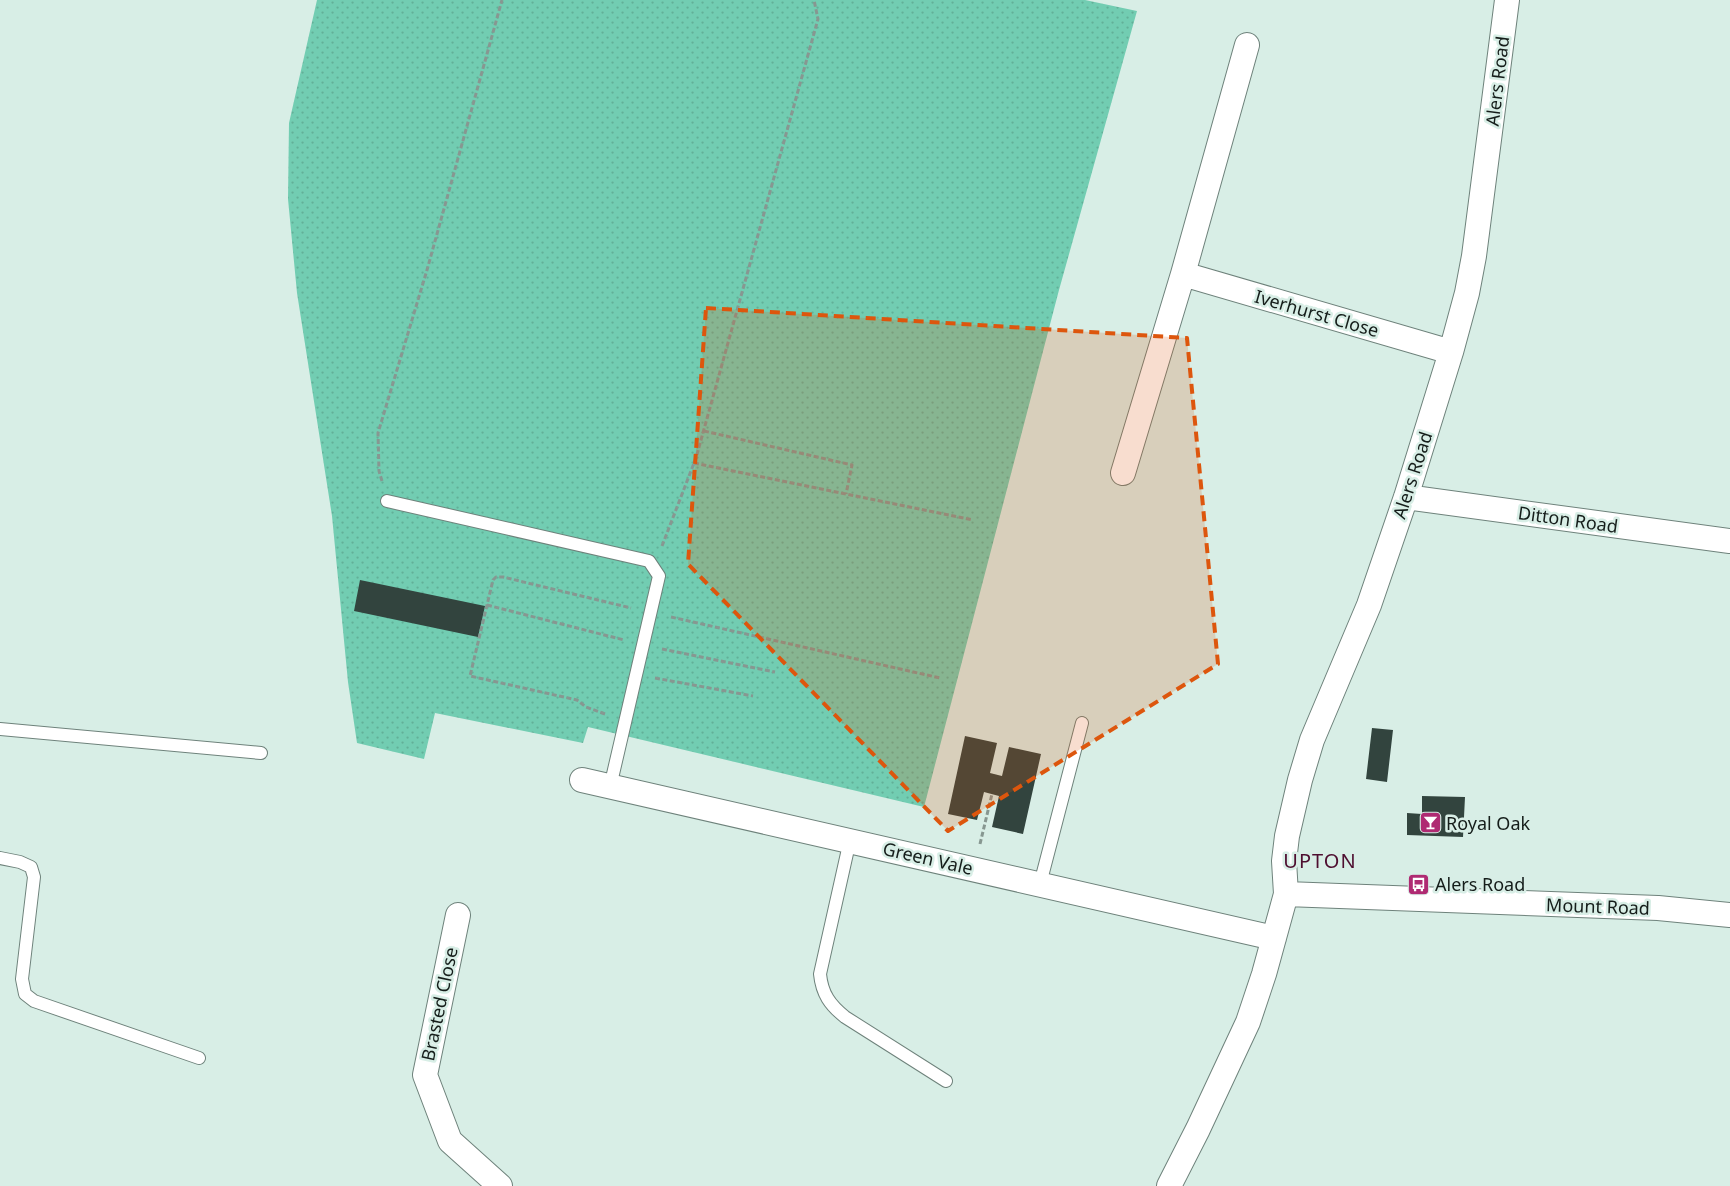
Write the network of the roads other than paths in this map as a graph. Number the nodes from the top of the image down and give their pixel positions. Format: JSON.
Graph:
{"nodes":[{"id":1,"x":1507,"y":0,"type":"edge"},
{"id":2,"x":1248,"y":46,"type":"dead end"},
{"id":3,"x":1184,"y":274,"type":"junction"},
{"id":4,"x":1451,"y":352,"type":"junction"},
{"id":5,"x":1123,"y":473,"type":"dead end"},
{"id":6,"x":1406,"y":497,"type":"junction"},
{"id":7,"x":387,"y":501,"type":"road end"},
{"id":8,"x":1730,"y":541,"type":"edge"},
{"id":9,"x":1082,"y":723,"type":"dead end"},
{"id":10,"x":0,"y":729,"type":"edge"},
{"id":11,"x":261,"y":753,"type":"dead end"},
{"id":12,"x":582,"y":780,"type":"dead end"},
{"id":13,"x":610,"y":786,"type":"junction"},
{"id":14,"x":850,"y":840,"type":"junction"},
{"id":15,"x":0,"y":858,"type":"edge"},
{"id":16,"x":1040,"y":884,"type":"junction"},
{"id":17,"x":1286,"y":894,"type":"junction"},
{"id":18,"x":458,"y":915,"type":"dead end"},
{"id":19,"x":1730,"y":915,"type":"edge"},
{"id":20,"x":1274,"y":938,"type":"junction"},
{"id":21,"x":199,"y":1058,"type":"dead end"},
{"id":22,"x":946,"y":1081,"type":"dead end"},
{"id":23,"x":500,"y":1186,"type":"edge"},
{"id":24,"x":1169,"y":1186,"type":"edge"}],
"edges":[{"from":1,"to":4,"type":"street","name":"Alers Road"},
{"from":2,"to":3,"type":"street"},
{"from":3,"to":4,"type":"street","name":"Iverhurst Close"},
{"from":3,"to":5,"type":"street"},
{"from":4,"to":6,"type":"street","name":"Alers Road"},
{"from":6,"to":8,"type":"street","name":"Ditton Road"},
{"from":6,"to":17,"type":"street","name":"Alers Road"},
{"from":7,"to":13,"type":"lane"},
{"from":9,"to":16,"type":"lane"},
{"from":10,"to":11,"type":"lane"},
{"from":12,"to":13,"type":"street","name":"Green Vale"},
{"from":13,"to":14,"type":"street","name":"Green Vale"},
{"from":14,"to":16,"type":"street","name":"Green Vale"},
{"from":14,"to":22,"type":"lane"},
{"from":15,"to":21,"type":"lane"},
{"from":16,"to":20,"type":"street","name":"Green Vale"},
{"from":17,"to":19,"type":"street","name":"Mount Road"},
{"from":17,"to":20,"type":"street","name":"Alers Road"},
{"from":18,"to":23,"type":"street","name":"Brasted Close"},
{"from":20,"to":24,"type":"street","name":"Alers Road"}]}
